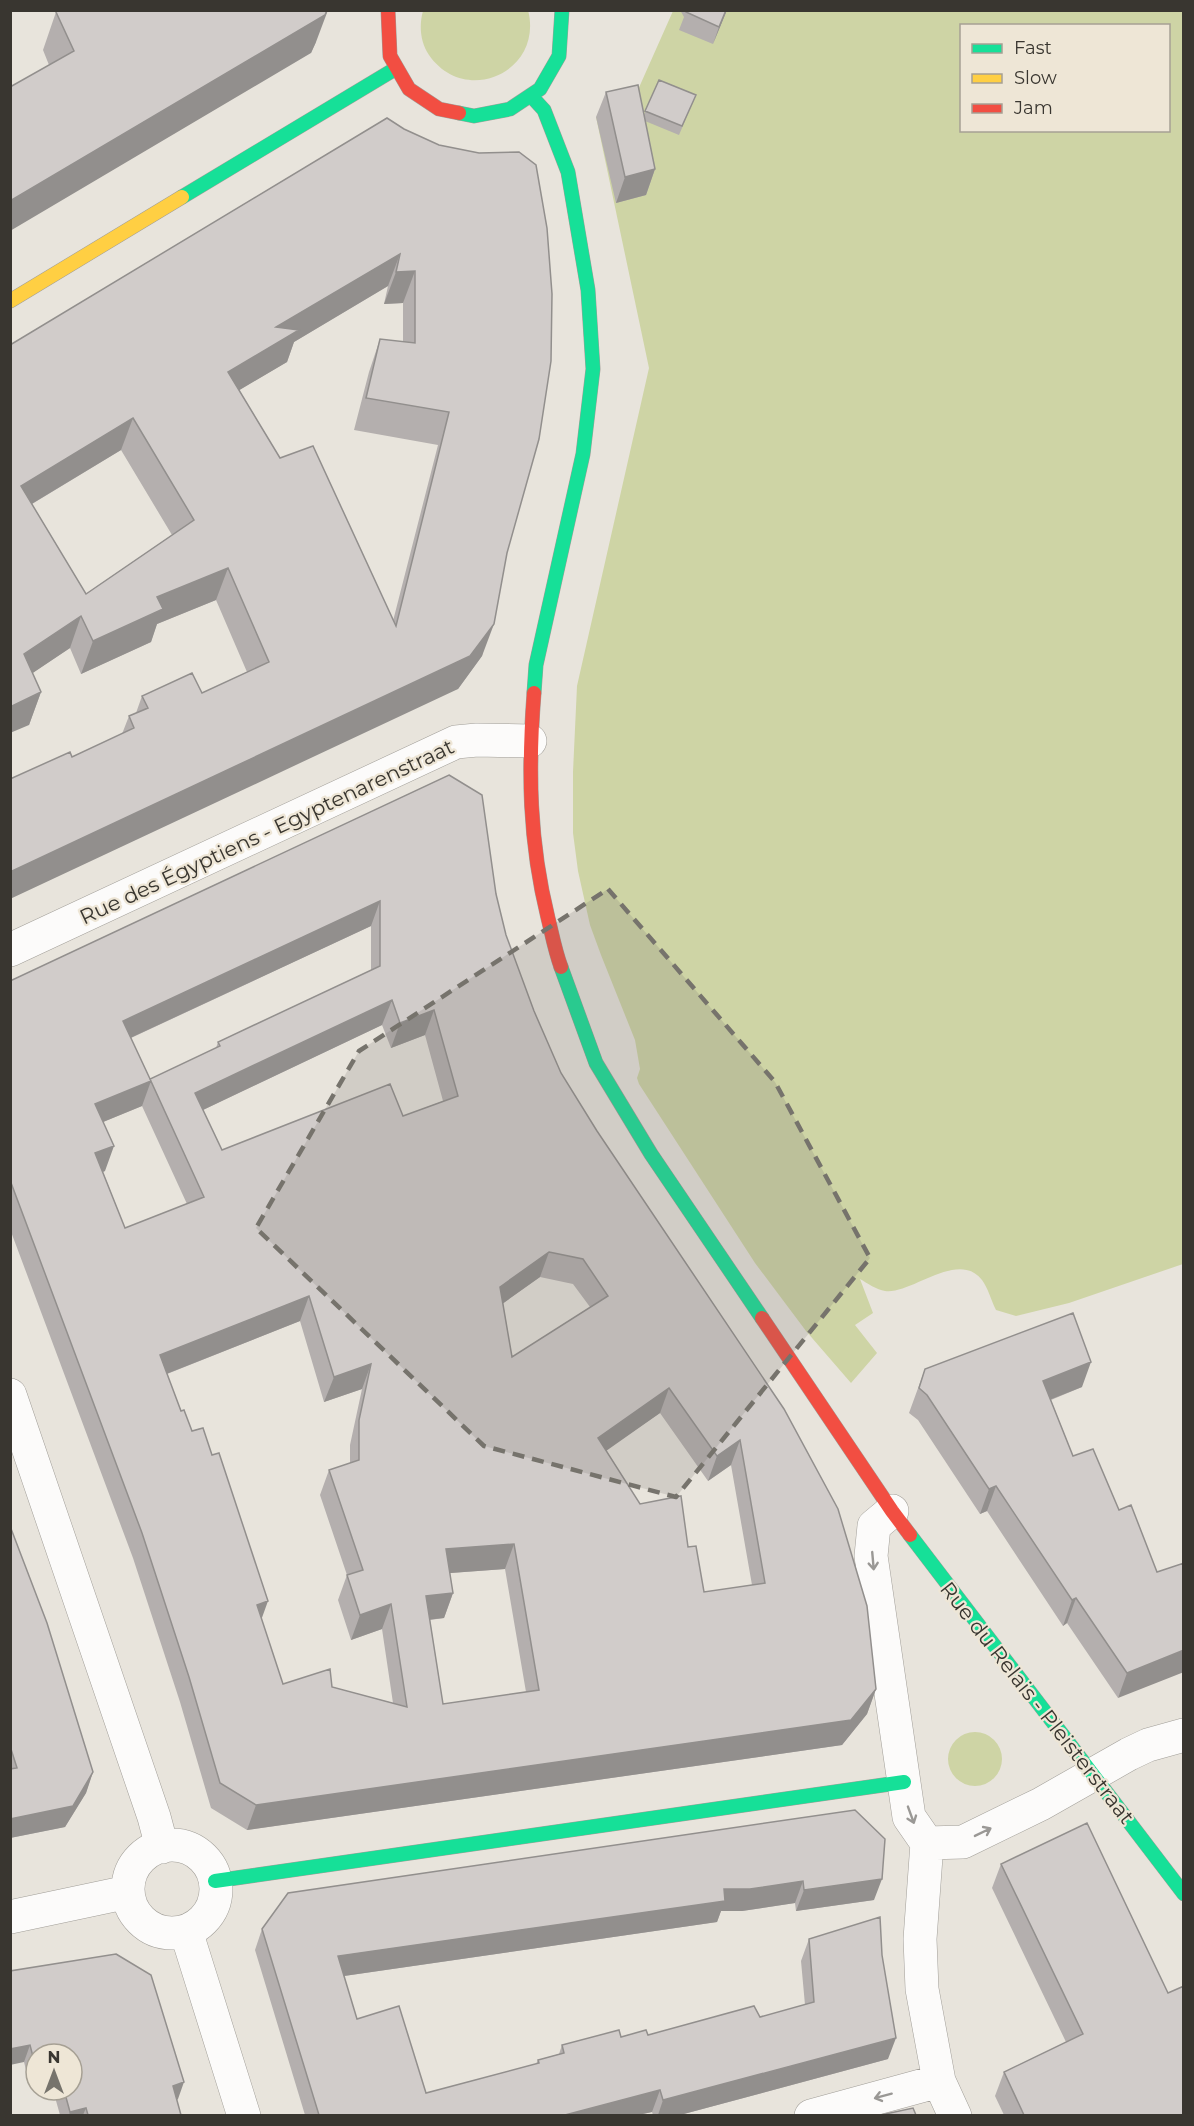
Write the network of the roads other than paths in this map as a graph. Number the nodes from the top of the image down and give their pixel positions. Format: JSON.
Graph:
{"nodes":[{"id":1,"x":388,"y":10,"type":"edge"},
{"id":2,"x":562,"y":10,"type":"edge"},
{"id":3,"x":395,"y":69,"type":"junction"},
{"id":4,"x":531,"y":97,"type":"junction"},
{"id":5,"x":10,"y":302,"type":"edge"},
{"id":6,"x":530,"y":741,"type":"junction"},
{"id":7,"x":10,"y":950,"type":"edge"},
{"id":8,"x":10,"y":1395,"type":"edge"},
{"id":9,"x":892,"y":1511,"type":"junction"},
{"id":10,"x":1184,"y":1735,"type":"edge"},
{"id":11,"x":1092,"y":1775,"type":"junction"},
{"id":12,"x":904,"y":1782,"type":"junction"},
{"id":13,"x":927,"y":1844,"type":"junction"},
{"id":14,"x":162,"y":1847,"type":"junction"},
{"id":15,"x":215,"y":1881,"type":"junction"},
{"id":16,"x":128,"y":1892,"type":"junction"},
{"id":17,"x":1184,"y":1894,"type":"edge"},
{"id":18,"x":10,"y":1917,"type":"edge"},
{"id":19,"x":186,"y":1931,"type":"junction"},
{"id":20,"x":939,"y":2081,"type":"junction"},
{"id":21,"x":244,"y":2115,"type":"edge"},
{"id":22,"x":811,"y":2115,"type":"edge"},
{"id":23,"x":955,"y":2115,"type":"edge"}],
"edges":[{"from":1,"to":3,"type":"street"},
{"from":2,"to":4,"type":"street"},
{"from":3,"to":4,"type":"street"},
{"from":3,"to":5,"type":"street"},
{"from":4,"to":6,"type":"street","name":"Rue du Relais - Pleisterstraat"},
{"from":6,"to":7,"type":"street","name":"Rue des Égyptiens - Egyptenarenstraat"},
{"from":6,"to":9,"type":"street","name":"Rue du Relais - Pleisterstraat"},
{"from":8,"to":14,"type":"street"},
{"from":9,"to":11,"type":"street","name":"Rue du Relais - Pleisterstraat"},
{"from":9,"to":12,"type":"street","one_way":true},
{"from":10,"to":11,"type":"street"},
{"from":13,"to":11,"type":"street","one_way":true},
{"from":11,"to":17,"type":"street","name":"Rue du Relais - Pleisterstraat"},
{"from":12,"to":13,"type":"street","one_way":true},
{"from":12,"to":15,"type":"street"},
{"from":13,"to":20,"type":"street"},
{"from":14,"to":15,"type":"street"},
{"from":14,"to":16,"type":"street"},
{"from":15,"to":19,"type":"street"},
{"from":16,"to":18,"type":"street"},
{"from":16,"to":19,"type":"street"},
{"from":19,"to":21,"type":"street"},
{"from":20,"to":22,"type":"street","one_way":true},
{"from":20,"to":23,"type":"street"}]}
